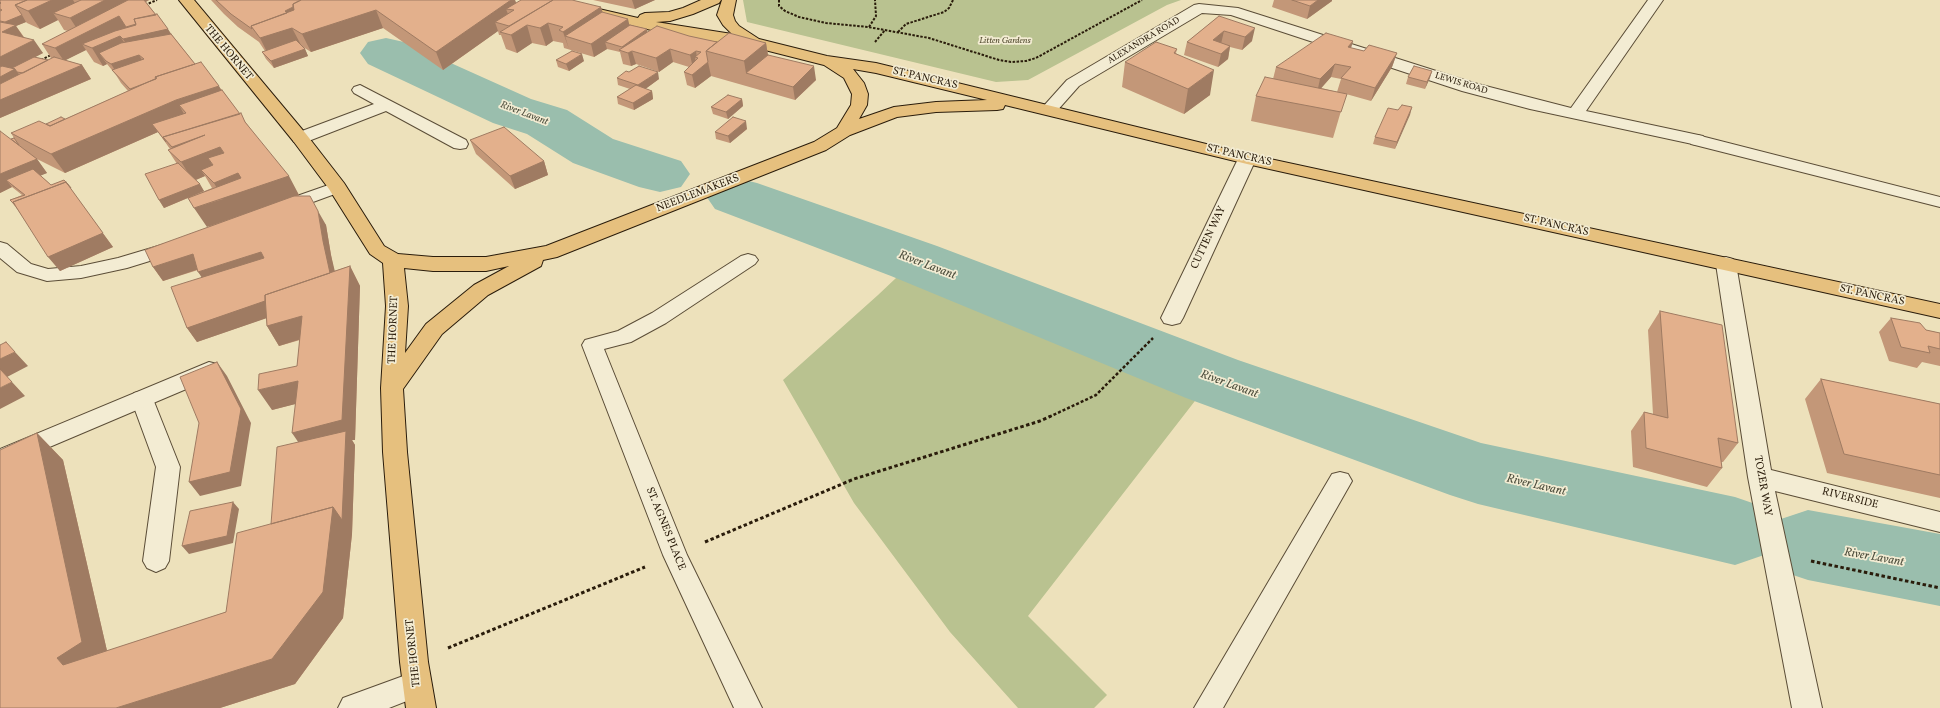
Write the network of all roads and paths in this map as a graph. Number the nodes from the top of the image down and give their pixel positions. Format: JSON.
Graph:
{"nodes":[{"id":1,"x":157,"y":0,"type":"edge"},
{"id":2,"x":186,"y":0,"type":"edge"},
{"id":3,"x":540,"y":0,"type":"edge"},
{"id":4,"x":714,"y":0,"type":"edge"},
{"id":5,"x":729,"y":0,"type":"edge"},
{"id":6,"x":779,"y":0,"type":"edge"},
{"id":7,"x":875,"y":0,"type":"edge"},
{"id":8,"x":953,"y":0,"type":"edge"},
{"id":9,"x":1142,"y":0,"type":"edge"},
{"id":10,"x":1248,"y":0,"type":"edge"},
{"id":11,"x":1656,"y":0,"type":"edge"},
{"id":12,"x":145,"y":6,"type":"edge"},
{"id":13,"x":1233,"y":11,"type":"junction"},
{"id":14,"x":627,"y":19,"type":"junction"},
{"id":15,"x":868,"y":27,"type":"junction"},
{"id":16,"x":898,"y":32,"type":"junction"},
{"id":17,"x":754,"y":42,"type":"junction"},
{"id":18,"x":56,"y":52,"type":"edge"},
{"id":19,"x":827,"y":61,"type":"junction"},
{"id":20,"x":35,"y":64,"type":"edge"},
{"id":21,"x":360,"y":90,"type":"dead end"},
{"id":22,"x":1029,"y":104,"type":"junction"},
{"id":23,"x":387,"y":105,"type":"junction"},
{"id":24,"x":1049,"y":109,"type":"junction"},
{"id":25,"x":1576,"y":113,"type":"junction"},
{"id":26,"x":844,"y":131,"type":"junction"},
{"id":27,"x":300,"y":138,"type":"junction"},
{"id":28,"x":1697,"y":140,"type":"joint"},
{"id":29,"x":460,"y":144,"type":"dead end"},
{"id":30,"x":1247,"y":158,"type":"junction"},
{"id":31,"x":337,"y":187,"type":"junction"},
{"id":32,"x":1940,"y":202,"type":"edge"},
{"id":33,"x":270,"y":212,"type":"edge"},
{"id":34,"x":195,"y":240,"type":"edge"},
{"id":35,"x":0,"y":248,"type":"edge"},
{"id":36,"x":550,"y":252,"type":"junction"},
{"id":37,"x":393,"y":260,"type":"junction"},
{"id":38,"x":748,"y":260,"type":"dead end"},
{"id":39,"x":1726,"y":264,"type":"junction"},
{"id":40,"x":1940,"y":311,"type":"edge"},
{"id":41,"x":1172,"y":318,"type":"dead end"},
{"id":42,"x":1154,"y":337,"type":"dead end"},
{"id":43,"x":216,"y":367,"type":"edge"},
{"id":44,"x":392,"y":388,"type":"junction"},
{"id":45,"x":142,"y":399,"type":"junction"},
{"id":46,"x":0,"y":459,"type":"edge"},
{"id":47,"x":1760,"y":477,"type":"junction"},
{"id":48,"x":1340,"y":481,"type":"dead end"},
{"id":49,"x":1940,"y":522,"type":"edge"},
{"id":50,"x":1775,"y":554,"type":"junction"},
{"id":51,"x":675,"y":555,"type":"junction"},
{"id":52,"x":156,"y":561,"type":"dead end"},
{"id":53,"x":1940,"y":588,"type":"edge"},
{"id":54,"x":418,"y":685,"type":"edge"},
{"id":55,"x":1810,"y":707,"type":"edge"},
{"id":56,"x":353,"y":708,"type":"edge"},
{"id":57,"x":748,"y":708,"type":"edge"},
{"id":58,"x":1208,"y":708,"type":"edge"}],
"edges":[{"from":1,"to":12,"type":"path"},
{"from":2,"to":27,"type":"main road","name":"THE HORNET"},
{"from":3,"to":14,"type":"main road","name":"ST. PANCRAS"},
{"from":4,"to":14,"type":"main road"},
{"from":5,"to":17,"type":"main road"},
{"from":6,"to":15,"type":"path"},
{"from":7,"to":15,"type":"path"},
{"from":8,"to":16,"type":"path"},
{"from":9,"to":16,"type":"path"},
{"from":10,"to":13,"type":"street"},
{"from":11,"to":25,"type":"street"},
{"from":13,"to":24,"type":"street","name":"ALEXANDRA ROAD"},
{"from":13,"to":25,"type":"street","name":"LEWIS ROAD"},
{"from":14,"to":17,"type":"main road","name":"ST. PANCRAS"},
{"from":15,"to":16,"type":"path"},
{"from":17,"to":19,"type":"main road","name":"ST. PANCRAS"},
{"from":18,"to":20,"type":"path"},
{"from":19,"to":22,"type":"main road","name":"ST. PANCRAS"},
{"from":19,"to":26,"type":"main road","name":"NEEDLEMAKERS"},
{"from":21,"to":23,"type":"lane"},
{"from":22,"to":24,"type":"main road","name":"ST. PANCRAS"},
{"from":22,"to":26,"type":"main road","name":"NEEDLEMAKERS"},
{"from":23,"to":27,"type":"lane"},
{"from":23,"to":29,"type":"lane"},
{"from":24,"to":30,"type":"main road","name":"ST. PANCRAS"},
{"from":25,"to":28,"type":"street","name":"LEWIS ROAD"},
{"from":26,"to":36,"type":"main road","name":"NEEDLEMAKERS"},
{"from":27,"to":31,"type":"main road","name":"THE HORNET"},
{"from":28,"to":32,"type":"lane"},
{"from":30,"to":39,"type":"main road","name":"ST. PANCRAS"},
{"from":30,"to":41,"type":"street","name":"CUTTEN WAY"},
{"from":31,"to":33,"type":"lane"},
{"from":31,"to":37,"type":"main road","name":"THE HORNET"},
{"from":34,"to":35,"type":"lane"},
{"from":36,"to":37,"type":"main road","name":"NEEDLEMAKERS"},
{"from":36,"to":44,"type":"main road","name":"NEEDLEMAKERS"},
{"from":37,"to":44,"type":"main road","name":"THE HORNET"},
{"from":38,"to":51,"type":"lane","name":"ST. AGNES PLACE"},
{"from":39,"to":40,"type":"main road","name":"ST. PANCRAS"},
{"from":39,"to":47,"type":"street","name":"TOZER WAY"},
{"from":42,"to":51,"type":"path"},
{"from":43,"to":45,"type":"street"},
{"from":44,"to":54,"type":"main road","name":"THE HORNET"},
{"from":45,"to":46,"type":"street"},
{"from":45,"to":52,"type":"lane"},
{"from":47,"to":49,"type":"street","name":"RIVERSIDE"},
{"from":47,"to":50,"type":"street","name":"TOZER WAY"},
{"from":48,"to":58,"type":"lane"},
{"from":50,"to":53,"type":"path"},
{"from":50,"to":55,"type":"street","name":"TOZER WAY"},
{"from":51,"to":54,"type":"path"},
{"from":51,"to":57,"type":"lane","name":"ST. AGNES PLACE"},
{"from":54,"to":56,"type":"street"}]}
